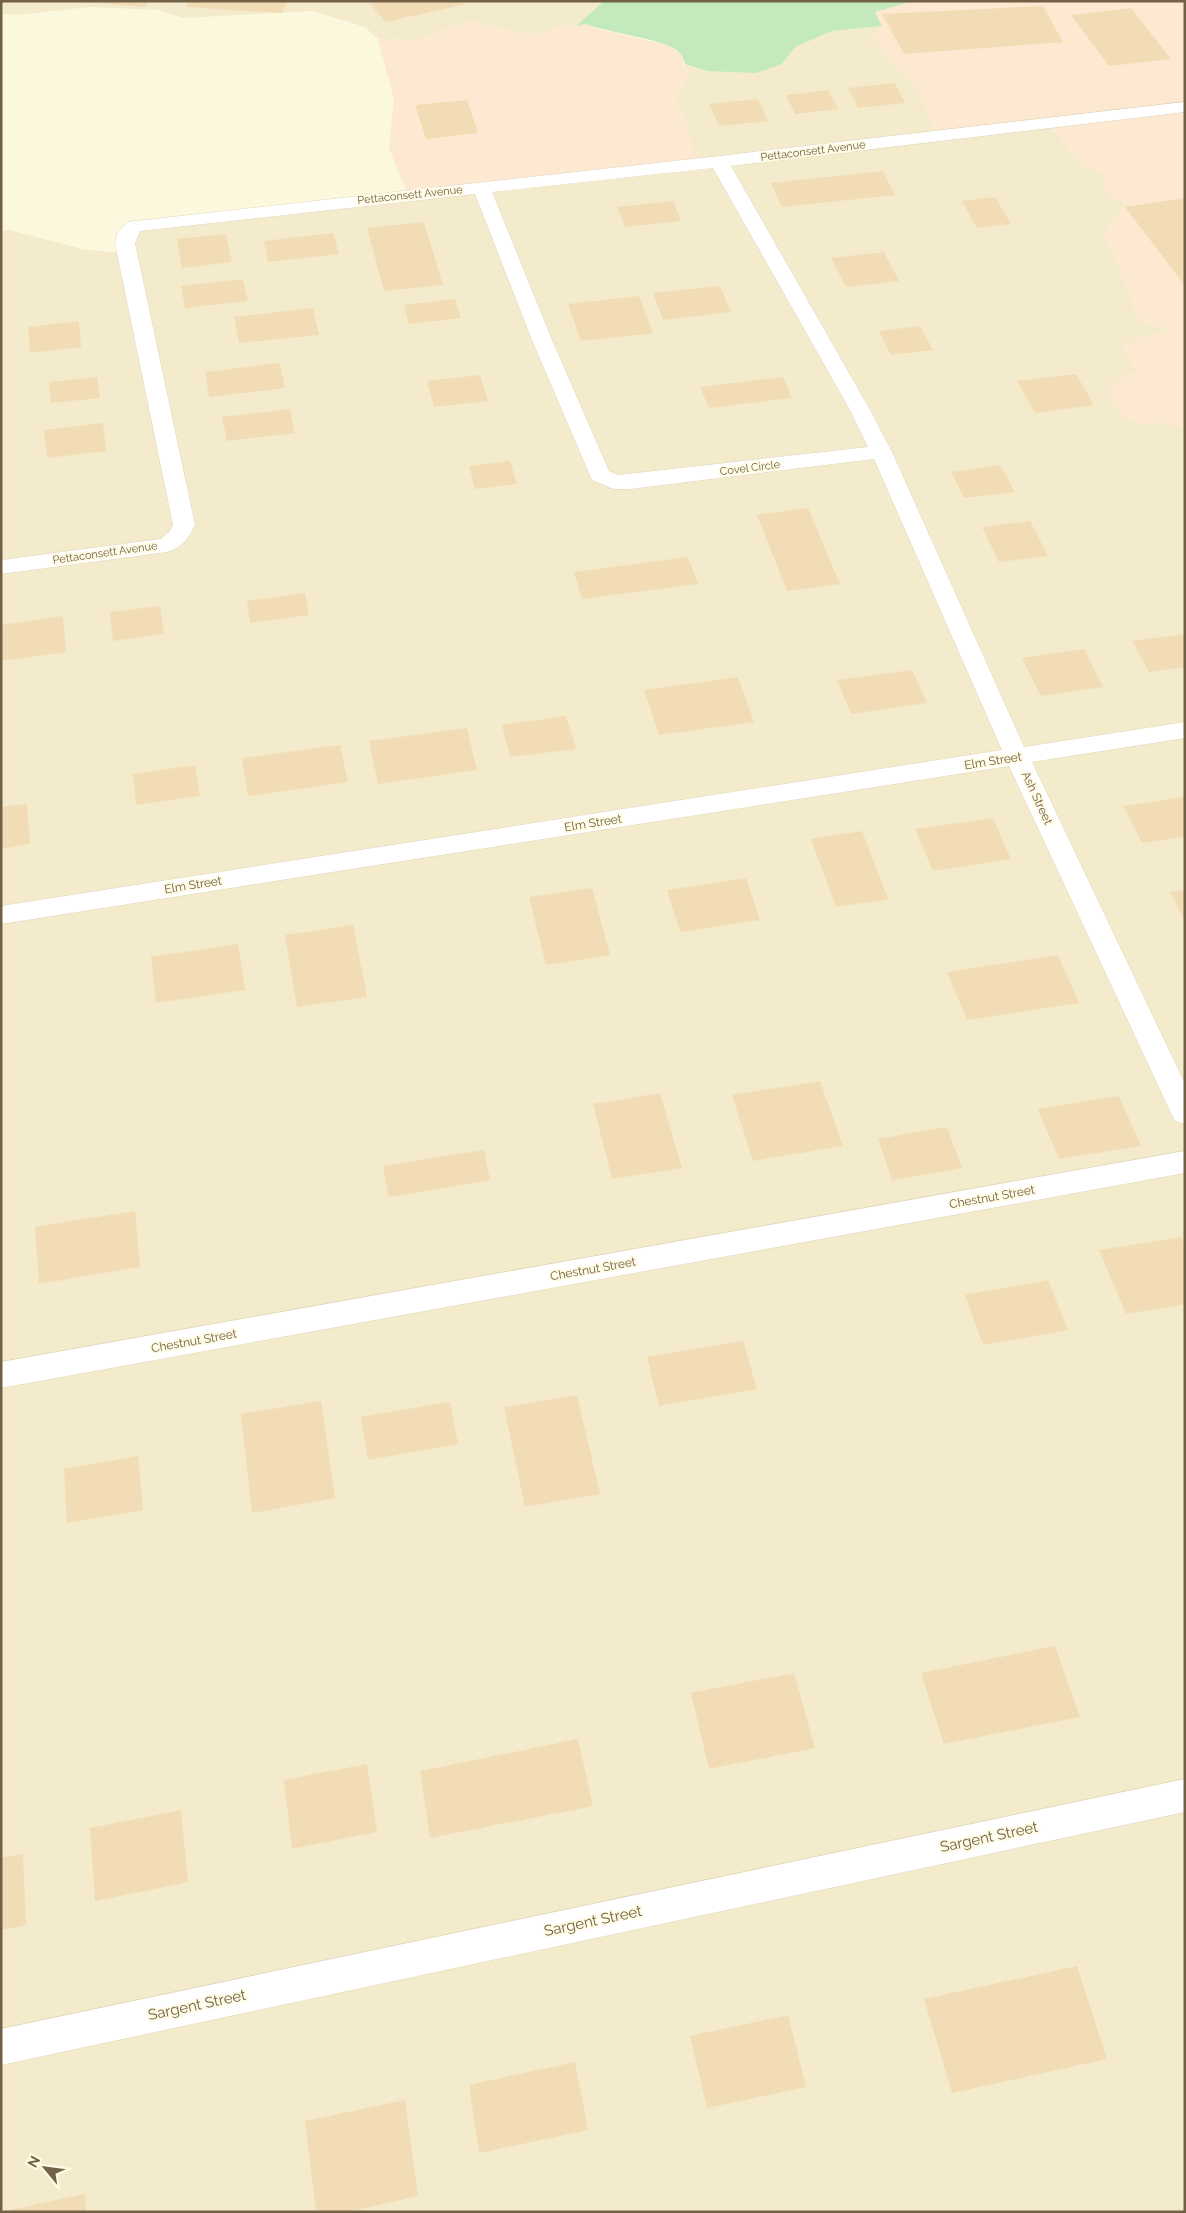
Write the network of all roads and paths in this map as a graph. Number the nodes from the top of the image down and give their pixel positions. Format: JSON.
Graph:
{"nodes":[{"id":1,"x":1185,"y":107,"type":"edge"},
{"id":2,"x":720,"y":162,"type":"junction"},
{"id":3,"x":481,"y":187,"type":"junction"},
{"id":4,"x":881,"y":452,"type":"junction"},
{"id":5,"x":1,"y":567,"type":"edge"},
{"id":6,"x":1185,"y":730,"type":"edge"},
{"id":7,"x":1017,"y":757,"type":"junction"},
{"id":8,"x":1,"y":915,"type":"edge"},
{"id":9,"x":1185,"y":1114,"type":"edge"},
{"id":10,"x":1185,"y":1162,"type":"edge"},
{"id":11,"x":1,"y":1375,"type":"edge"},
{"id":12,"x":1185,"y":1795,"type":"edge"},
{"id":13,"x":1,"y":2047,"type":"edge"}],
"edges":[{"from":1,"to":2,"type":"street","name":"Pettaconsett Avenue"},
{"from":2,"to":3,"type":"street","name":"Pettaconsett Avenue"},
{"from":2,"to":4,"type":"street"},
{"from":3,"to":4,"type":"street","name":"Covel Circle"},
{"from":3,"to":5,"type":"street","name":"Pettaconsett Avenue"},
{"from":4,"to":7,"type":"street","name":"Ash Street"},
{"from":6,"to":7,"type":"street","name":"Elm Street"},
{"from":7,"to":8,"type":"street","name":"Elm Street"},
{"from":7,"to":9,"type":"street","name":"Ash Street"},
{"from":10,"to":11,"type":"street","name":"Chestnut Street"},
{"from":12,"to":13,"type":"street","name":"Sargent Street"}]}
